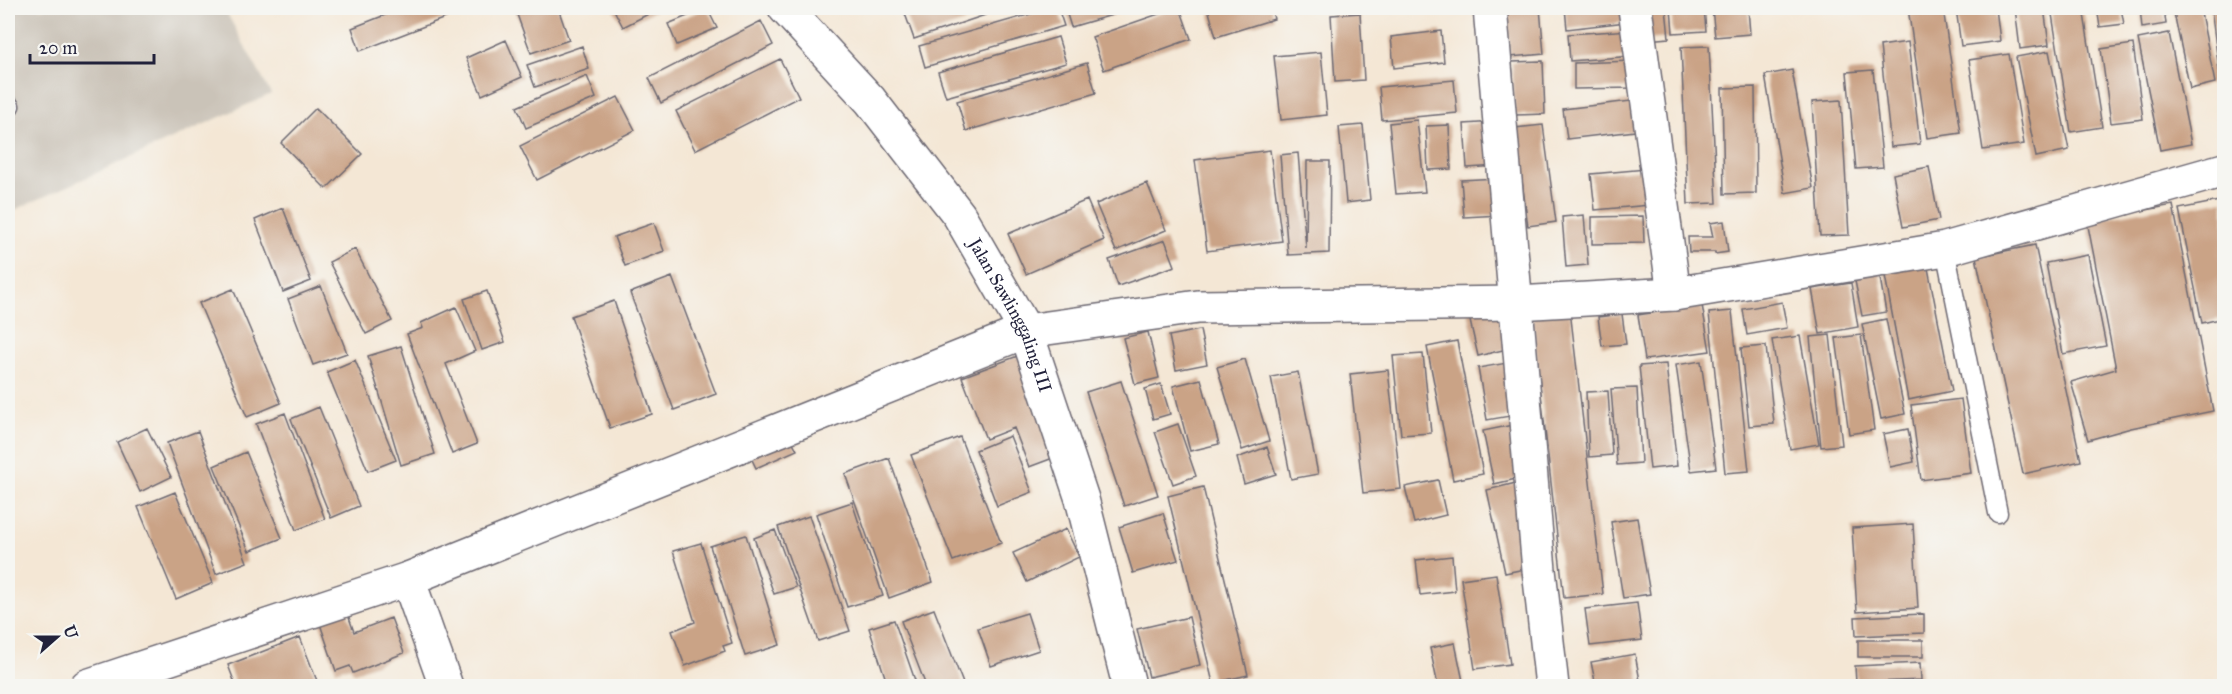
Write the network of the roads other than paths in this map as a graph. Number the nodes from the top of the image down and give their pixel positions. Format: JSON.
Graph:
{"nodes":[{"id":1,"x":785,"y":8,"type":"edge"},
{"id":2,"x":1490,"y":8,"type":"edge"},
{"id":3,"x":1635,"y":8,"type":"edge"},
{"id":4,"x":2224,"y":170,"type":"edge"},
{"id":5,"x":1945,"y":249,"type":"junction"},
{"id":6,"x":1674,"y":294,"type":"junction"},
{"id":7,"x":1517,"y":303,"type":"junction"},
{"id":8,"x":1026,"y":331,"type":"junction"},
{"id":9,"x":1998,"y":513,"type":"dead end"},
{"id":10,"x":408,"y":579,"type":"junction"},
{"id":11,"x":1128,"y":681,"type":"dead end"},
{"id":12,"x":87,"y":687,"type":"edge"},
{"id":13,"x":446,"y":687,"type":"edge"},
{"id":14,"x":1552,"y":687,"type":"edge"}],
"edges":[{"from":1,"to":8,"type":"street","name":"Jalan Sawlinggaling III"},
{"from":2,"to":7,"type":"street"},
{"from":3,"to":6,"type":"street"},
{"from":4,"to":5,"type":"street"},
{"from":5,"to":6,"type":"street"},
{"from":5,"to":9,"type":"lane"},
{"from":6,"to":7,"type":"street"},
{"from":7,"to":8,"type":"street"},
{"from":7,"to":14,"type":"street"},
{"from":8,"to":10,"type":"street"},
{"from":8,"to":11,"type":"street","name":"Jalan Sawlinggaling III"},
{"from":10,"to":12,"type":"street"},
{"from":10,"to":13,"type":"street"}]}
